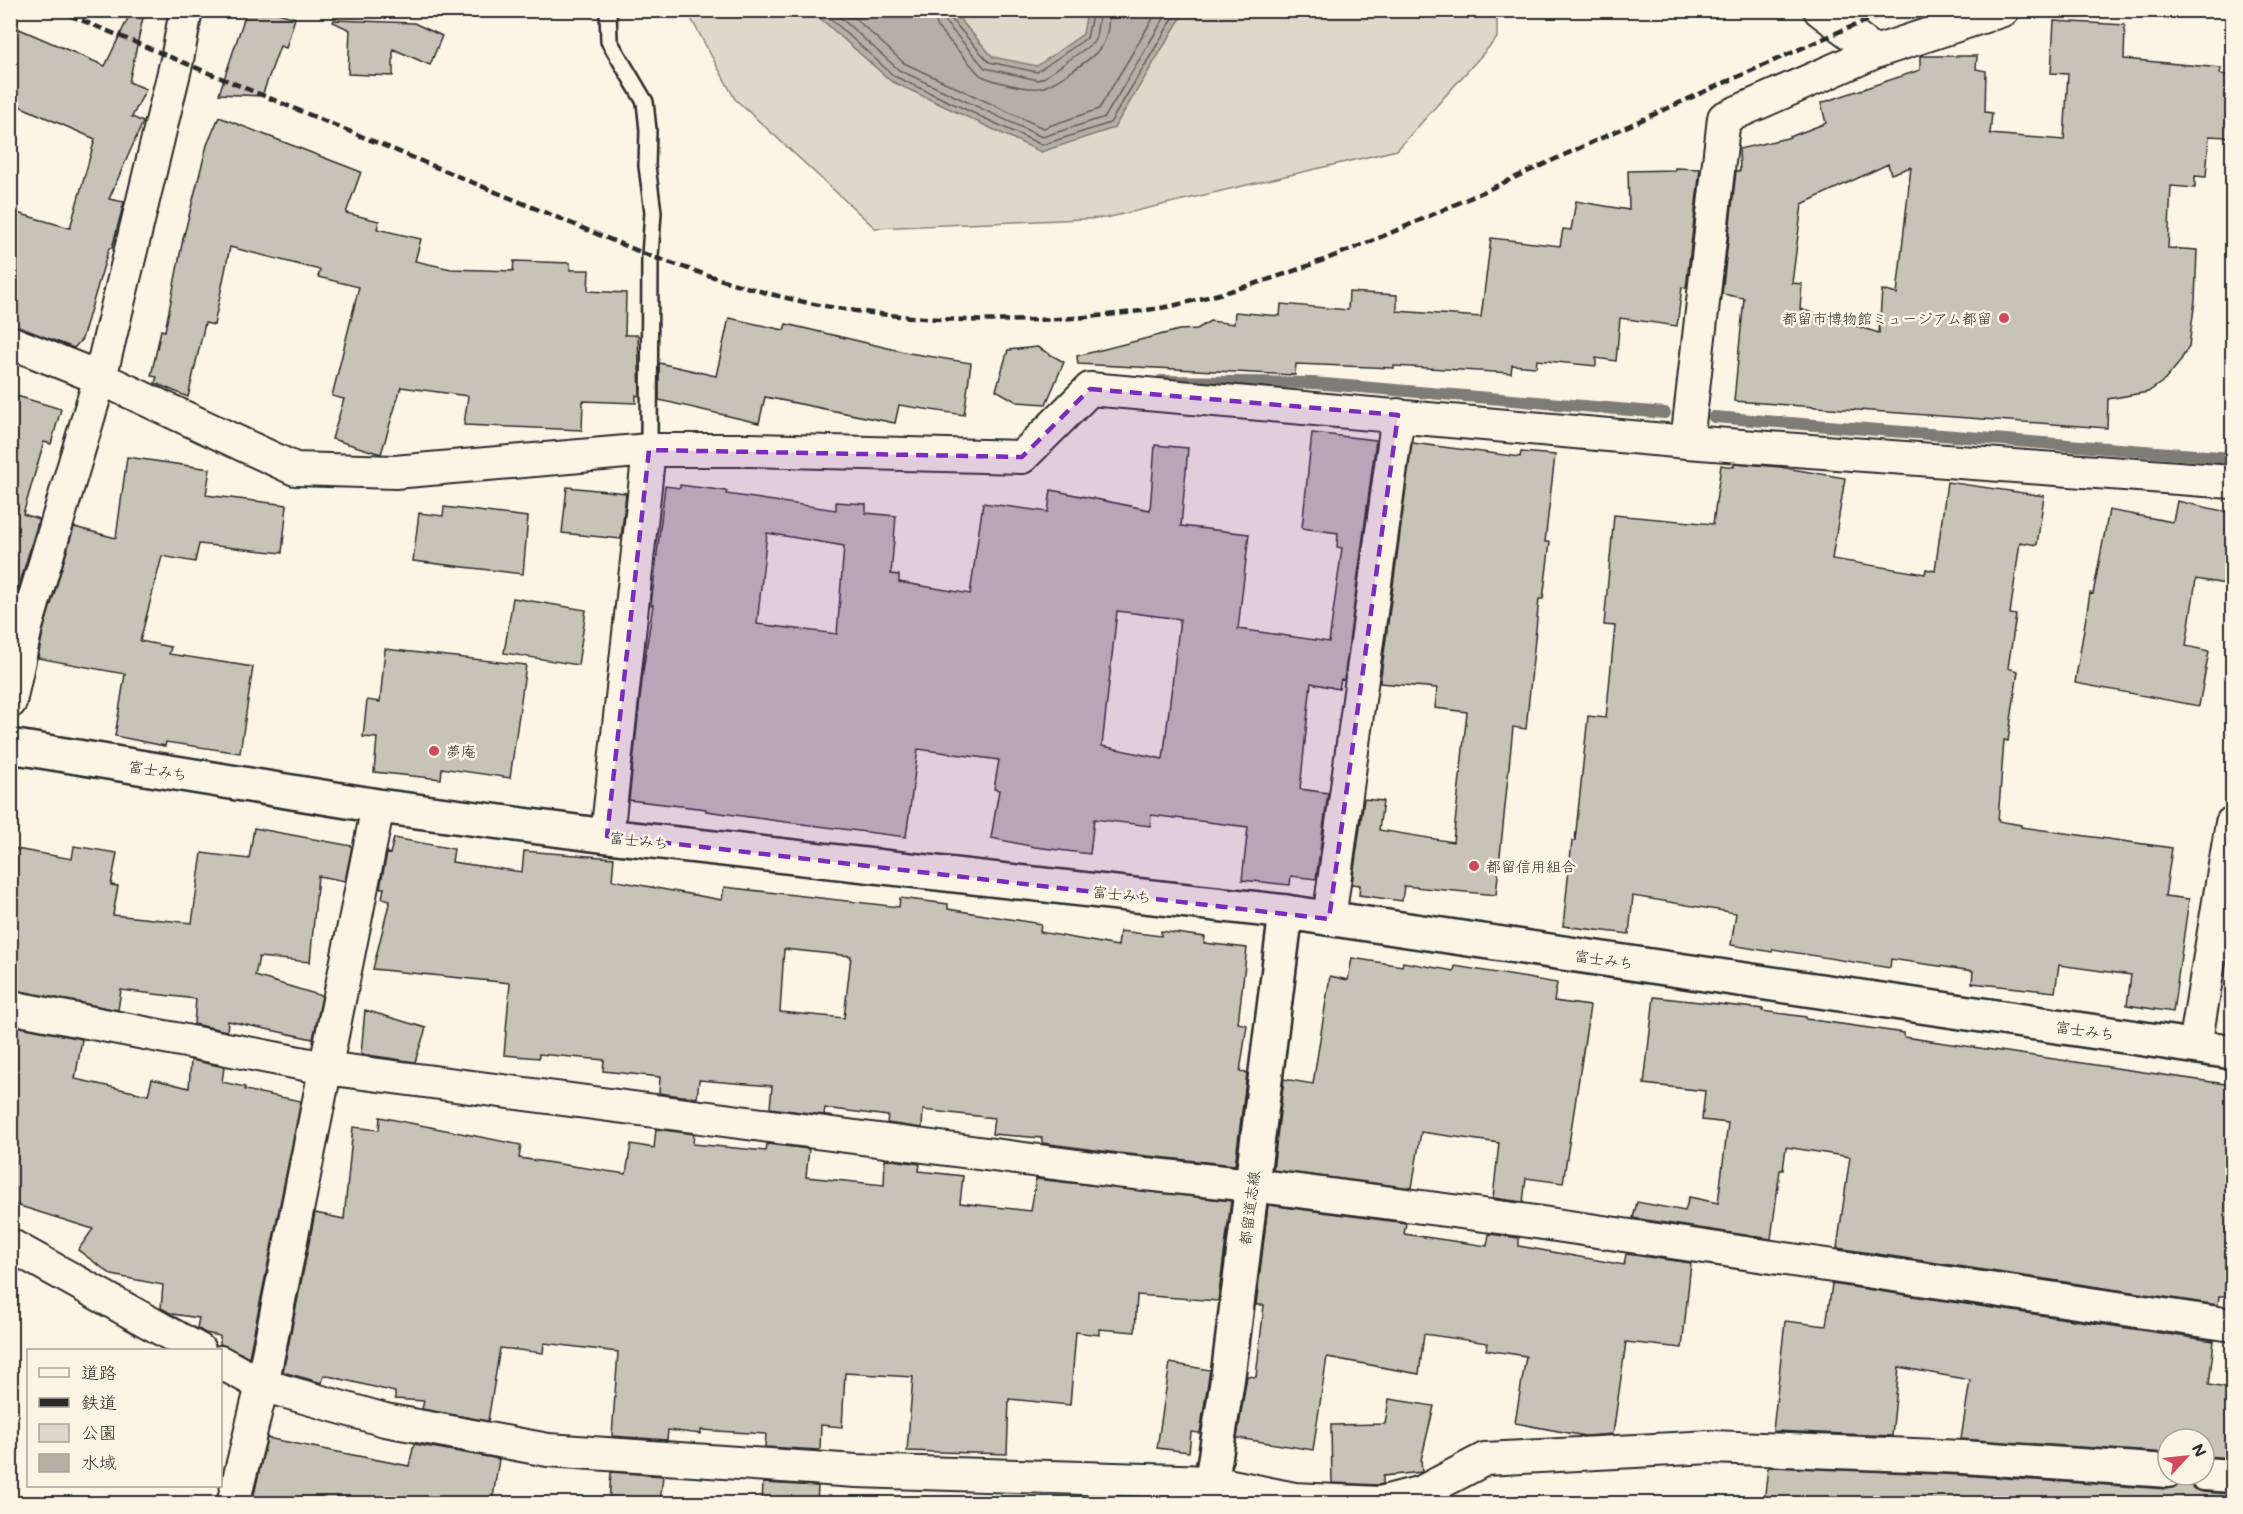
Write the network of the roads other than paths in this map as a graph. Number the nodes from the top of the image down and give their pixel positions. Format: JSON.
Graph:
{"nodes":[{"id":1,"x":186,"y":10,"type":"edge"},
{"id":2,"x":608,"y":10,"type":"edge"},
{"id":3,"x":1820,"y":10,"type":"edge"},
{"id":4,"x":2003,"y":10,"type":"edge"},
{"id":5,"x":1875,"y":52,"type":"junction"},
{"id":6,"x":10,"y":342,"type":"edge"},
{"id":7,"x":100,"y":378,"type":"junction"},
{"id":8,"x":1398,"y":416,"type":"junction"},
{"id":9,"x":1687,"y":442,"type":"junction"},
{"id":10,"x":649,"y":450,"type":"junction"},
{"id":11,"x":2232,"y":482,"type":"edge"},
{"id":12,"x":10,"y":702,"type":"edge"},
{"id":13,"x":10,"y":746,"type":"edge"},
{"id":14,"x":378,"y":806,"type":"junction"},
{"id":15,"x":2232,"y":824,"type":"edge"},
{"id":16,"x":607,"y":836,"type":"junction"},
{"id":17,"x":1286,"y":912,"type":"junction"},
{"id":18,"x":1329,"y":919,"type":"junction"},
{"id":19,"x":10,"y":1007,"type":"edge"},
{"id":20,"x":2195,"y":1046,"type":"junction"},
{"id":21,"x":2232,"y":1052,"type":"edge"},
{"id":22,"x":325,"y":1068,"type":"junction"},
{"id":23,"x":1252,"y":1185,"type":"junction"},
{"id":24,"x":10,"y":1245,"type":"edge"},
{"id":25,"x":2232,"y":1325,"type":"edge"},
{"id":26,"x":197,"y":1349,"type":"edge"},
{"id":27,"x":222,"y":1363,"type":"edge"},
{"id":28,"x":262,"y":1386,"type":"junction"},
{"id":29,"x":2156,"y":1470,"type":"edge"},
{"id":30,"x":2216,"y":1475,"type":"edge"},
{"id":31,"x":2232,"y":1476,"type":"edge"},
{"id":32,"x":1210,"y":1493,"type":"edge"},
{"id":33,"x":232,"y":1503,"type":"edge"}],
"edges":[{"from":1,"to":7,"type":"street"},
{"from":2,"to":10,"type":"lane"},
{"from":3,"to":5,"type":"street"},
{"from":4,"to":5,"type":"street"},
{"from":5,"to":9,"type":"street"},
{"from":6,"to":7,"type":"street"},
{"from":7,"to":10,"type":"street"},
{"from":7,"to":12,"type":"street"},
{"from":8,"to":9,"type":"street"},
{"from":8,"to":10,"type":"street"},
{"from":8,"to":18,"type":"street"},
{"from":9,"to":11,"type":"street"},
{"from":10,"to":16,"type":"street"},
{"from":13,"to":14,"type":"main road","name":"富士みち"},
{"from":14,"to":16,"type":"main road","name":"富士みち"},
{"from":14,"to":22,"type":"street"},
{"from":15,"to":20,"type":"street"},
{"from":16,"to":17,"type":"main road","name":"富士みち"},
{"from":17,"to":18,"type":"main road","name":"富士みち"},
{"from":17,"to":23,"type":"main road","name":"都留道志線"},
{"from":18,"to":20,"type":"main road","name":"富士みち"},
{"from":19,"to":22,"type":"street"},
{"from":20,"to":21,"type":"main road","name":"富士みち"},
{"from":22,"to":23,"type":"street"},
{"from":22,"to":28,"type":"street"},
{"from":23,"to":25,"type":"street"},
{"from":23,"to":32,"type":"main road","name":"都留道志線"},
{"from":24,"to":26,"type":"street"},
{"from":27,"to":28,"type":"street"},
{"from":28,"to":32,"type":"street"},
{"from":28,"to":33,"type":"street"},
{"from":29,"to":32,"type":"street"},
{"from":30,"to":31,"type":"street"}]}
